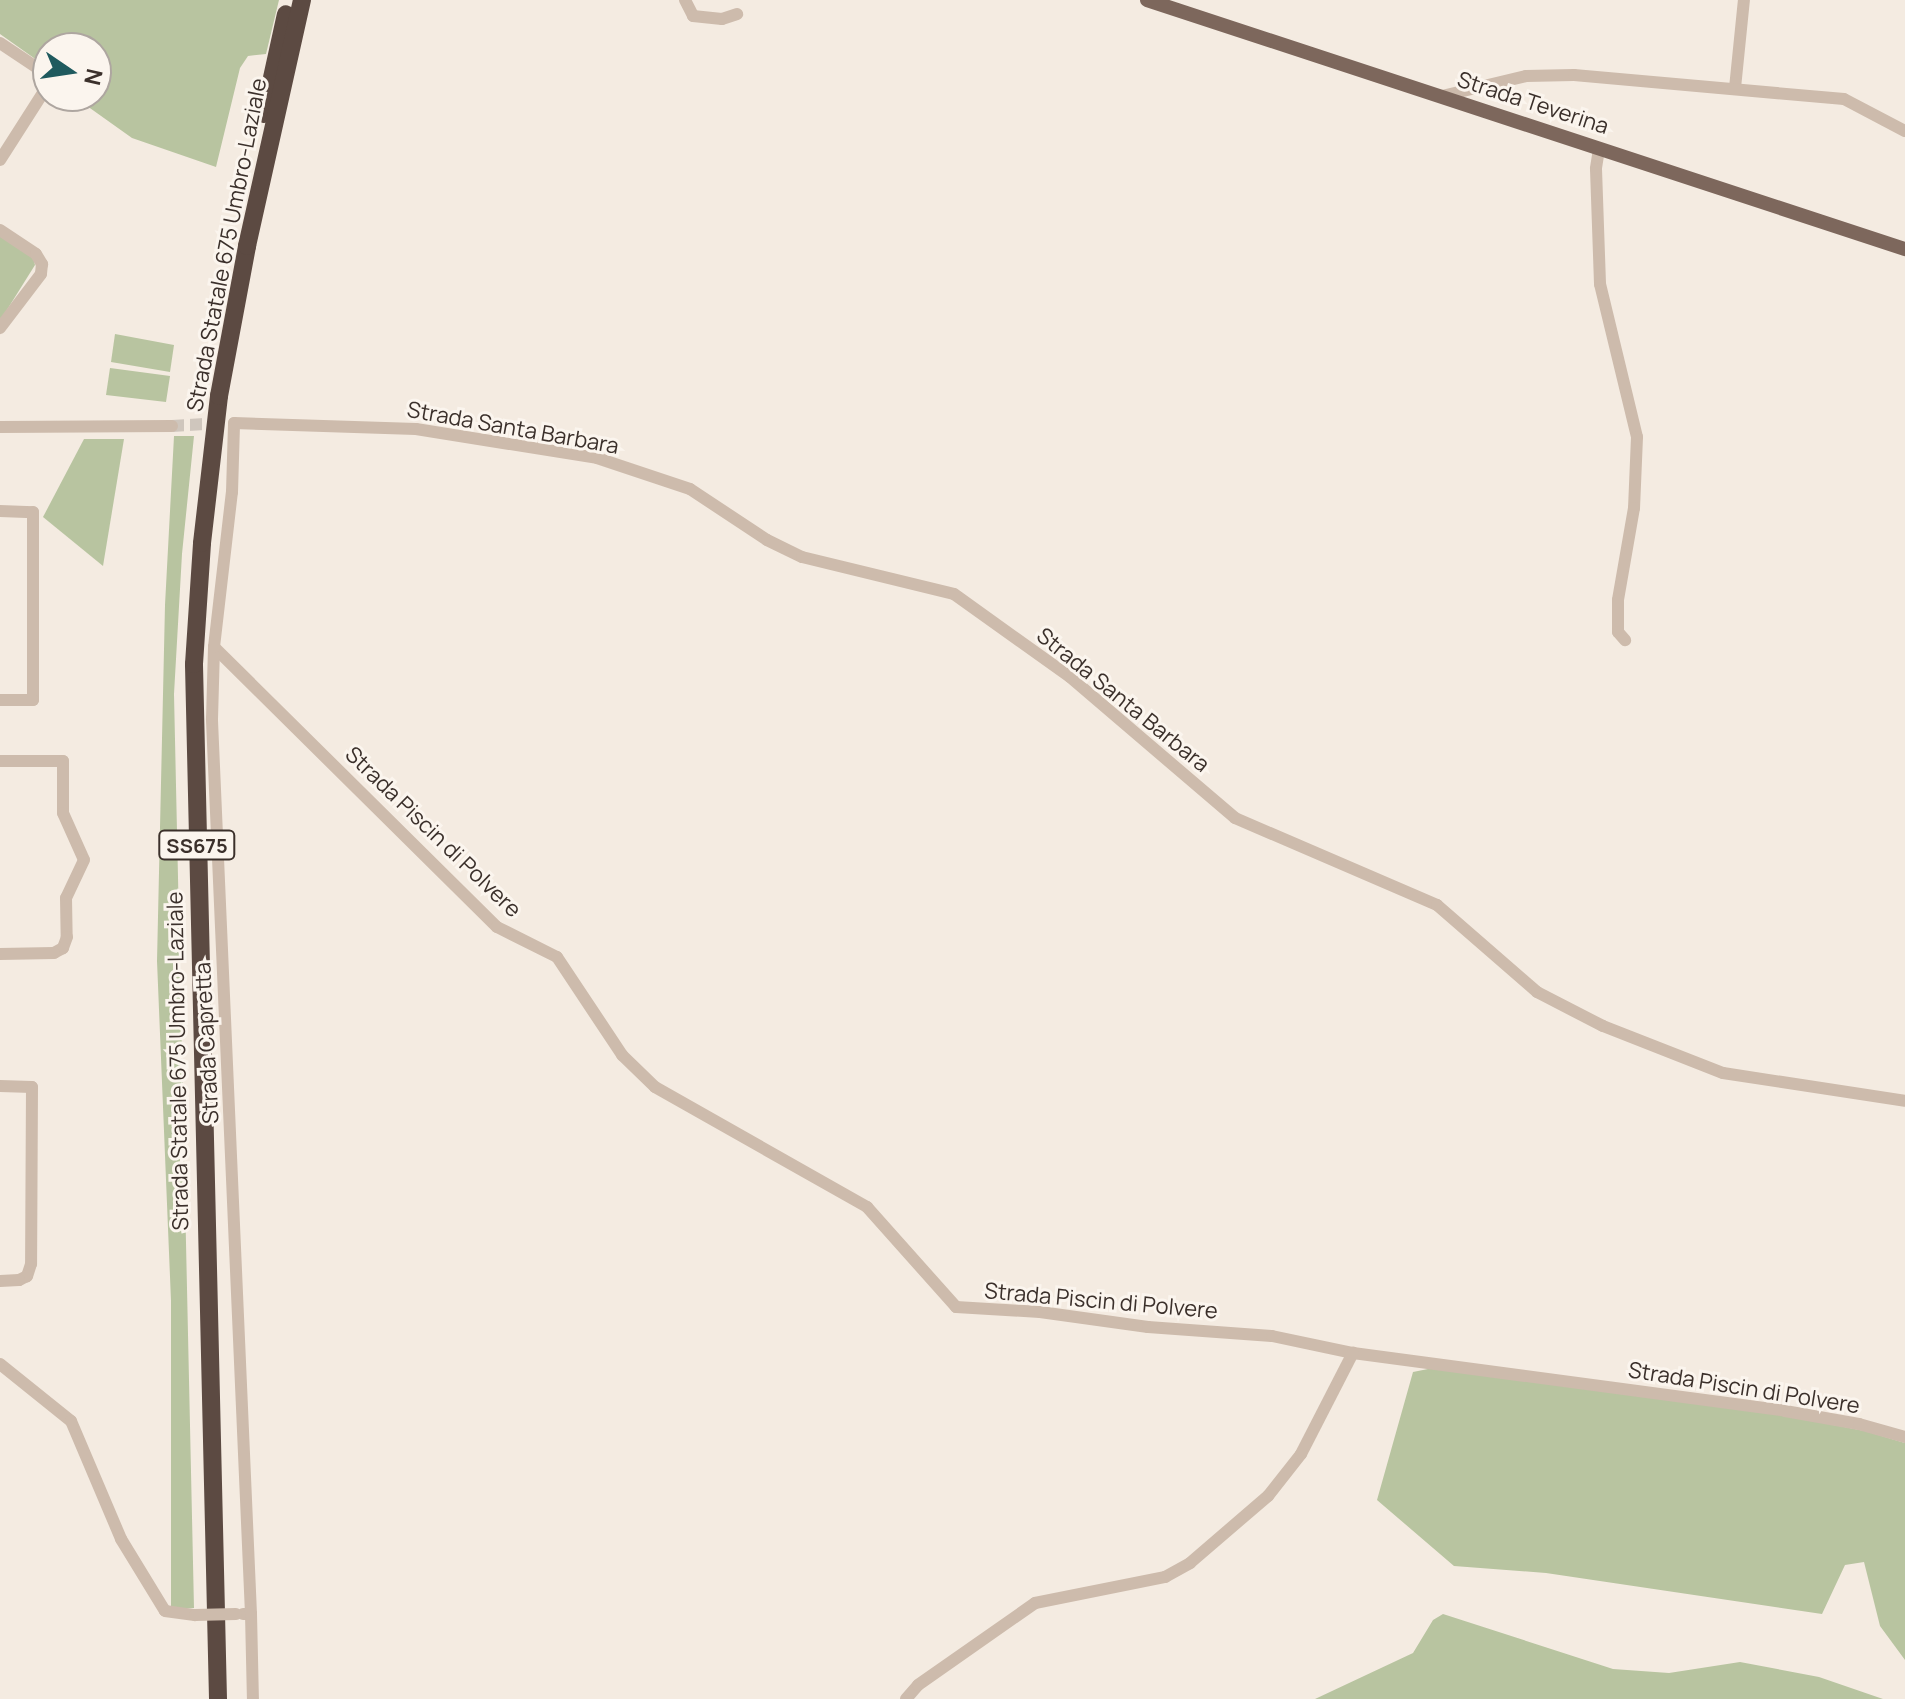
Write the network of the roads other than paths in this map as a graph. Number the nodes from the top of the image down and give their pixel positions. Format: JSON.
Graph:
{"nodes":[{"id":1,"x":289,"y":0,"type":"edge"},
{"id":2,"x":302,"y":0,"type":"edge"},
{"id":3,"x":685,"y":0,"type":"edge"},
{"id":4,"x":1147,"y":0,"type":"edge"},
{"id":5,"x":1744,"y":0,"type":"edge"},
{"id":6,"x":737,"y":14,"type":"dead end"},
{"id":7,"x":0,"y":43,"type":"edge"},
{"id":8,"x":1735,"y":88,"type":"junction"},
{"id":9,"x":1442,"y":96,"type":"junction"},
{"id":10,"x":1905,"y":131,"type":"edge"},
{"id":11,"x":1599,"y":149,"type":"junction"},
{"id":12,"x":0,"y":160,"type":"edge"},
{"id":13,"x":0,"y":230,"type":"edge"},
{"id":14,"x":1905,"y":249,"type":"edge"},
{"id":15,"x":0,"y":328,"type":"edge"},
{"id":16,"x":234,"y":423,"type":"joint"},
{"id":17,"x":172,"y":426,"type":"tunnel mouth"},
{"id":18,"x":0,"y":427,"type":"edge"},
{"id":19,"x":0,"y":511,"type":"edge"},
{"id":20,"x":1625,"y":640,"type":"dead end"},
{"id":21,"x":214,"y":647,"type":"junction"},
{"id":22,"x":0,"y":700,"type":"edge"},
{"id":23,"x":0,"y":761,"type":"edge"},
{"id":24,"x":0,"y":954,"type":"edge"},
{"id":25,"x":0,"y":1086,"type":"edge"},
{"id":26,"x":1905,"y":1101,"type":"edge"},
{"id":27,"x":0,"y":1281,"type":"edge"},
{"id":28,"x":1353,"y":1353,"type":"junction"},
{"id":29,"x":0,"y":1364,"type":"edge"},
{"id":30,"x":1905,"y":1437,"type":"edge"},
{"id":31,"x":251,"y":1614,"type":"junction"},
{"id":32,"x":206,"y":1699,"type":"edge"},
{"id":33,"x":218,"y":1699,"type":"edge"},
{"id":34,"x":253,"y":1699,"type":"edge"},
{"id":35,"x":906,"y":1699,"type":"edge"}],
"edges":[{"from":1,"to":32,"type":"highway","name":"Strada Statale 675 Umbro-Laziale","number":"SS675"},
{"from":2,"to":33,"type":"highway","name":"Strada Statale 675 Umbro-Laziale","number":"SS675"},
{"from":3,"to":6,"type":"street"},
{"from":4,"to":9,"type":"main road","name":"Strada Teverina"},
{"from":5,"to":8,"type":"street"},
{"from":7,"to":12,"type":"street"},
{"from":8,"to":9,"type":"street"},
{"from":8,"to":10,"type":"street"},
{"from":9,"to":11,"type":"main road","name":"Strada Teverina"},
{"from":11,"to":14,"type":"main road","name":"Strada Teverina"},
{"from":11,"to":20,"type":"street"},
{"from":13,"to":15,"type":"street"},
{"from":16,"to":21,"type":"street","name":"Strada Capretta"},
{"from":16,"to":26,"type":"street","name":"Strada Santa Barbara"},
{"from":17,"to":18,"type":"street"},
{"from":19,"to":22,"type":"street"},
{"from":21,"to":28,"type":"street","name":"Strada Piscin di Polvere"},
{"from":21,"to":31,"type":"street","name":"Strada Capretta"},
{"from":23,"to":24,"type":"street"},
{"from":25,"to":27,"type":"street"},
{"from":28,"to":30,"type":"street","name":"Strada Piscin di Polvere"},
{"from":28,"to":35,"type":"street"},
{"from":29,"to":31,"type":"street","bridge":true},
{"from":31,"to":34,"type":"street","name":"Strada Capretta"}]}
